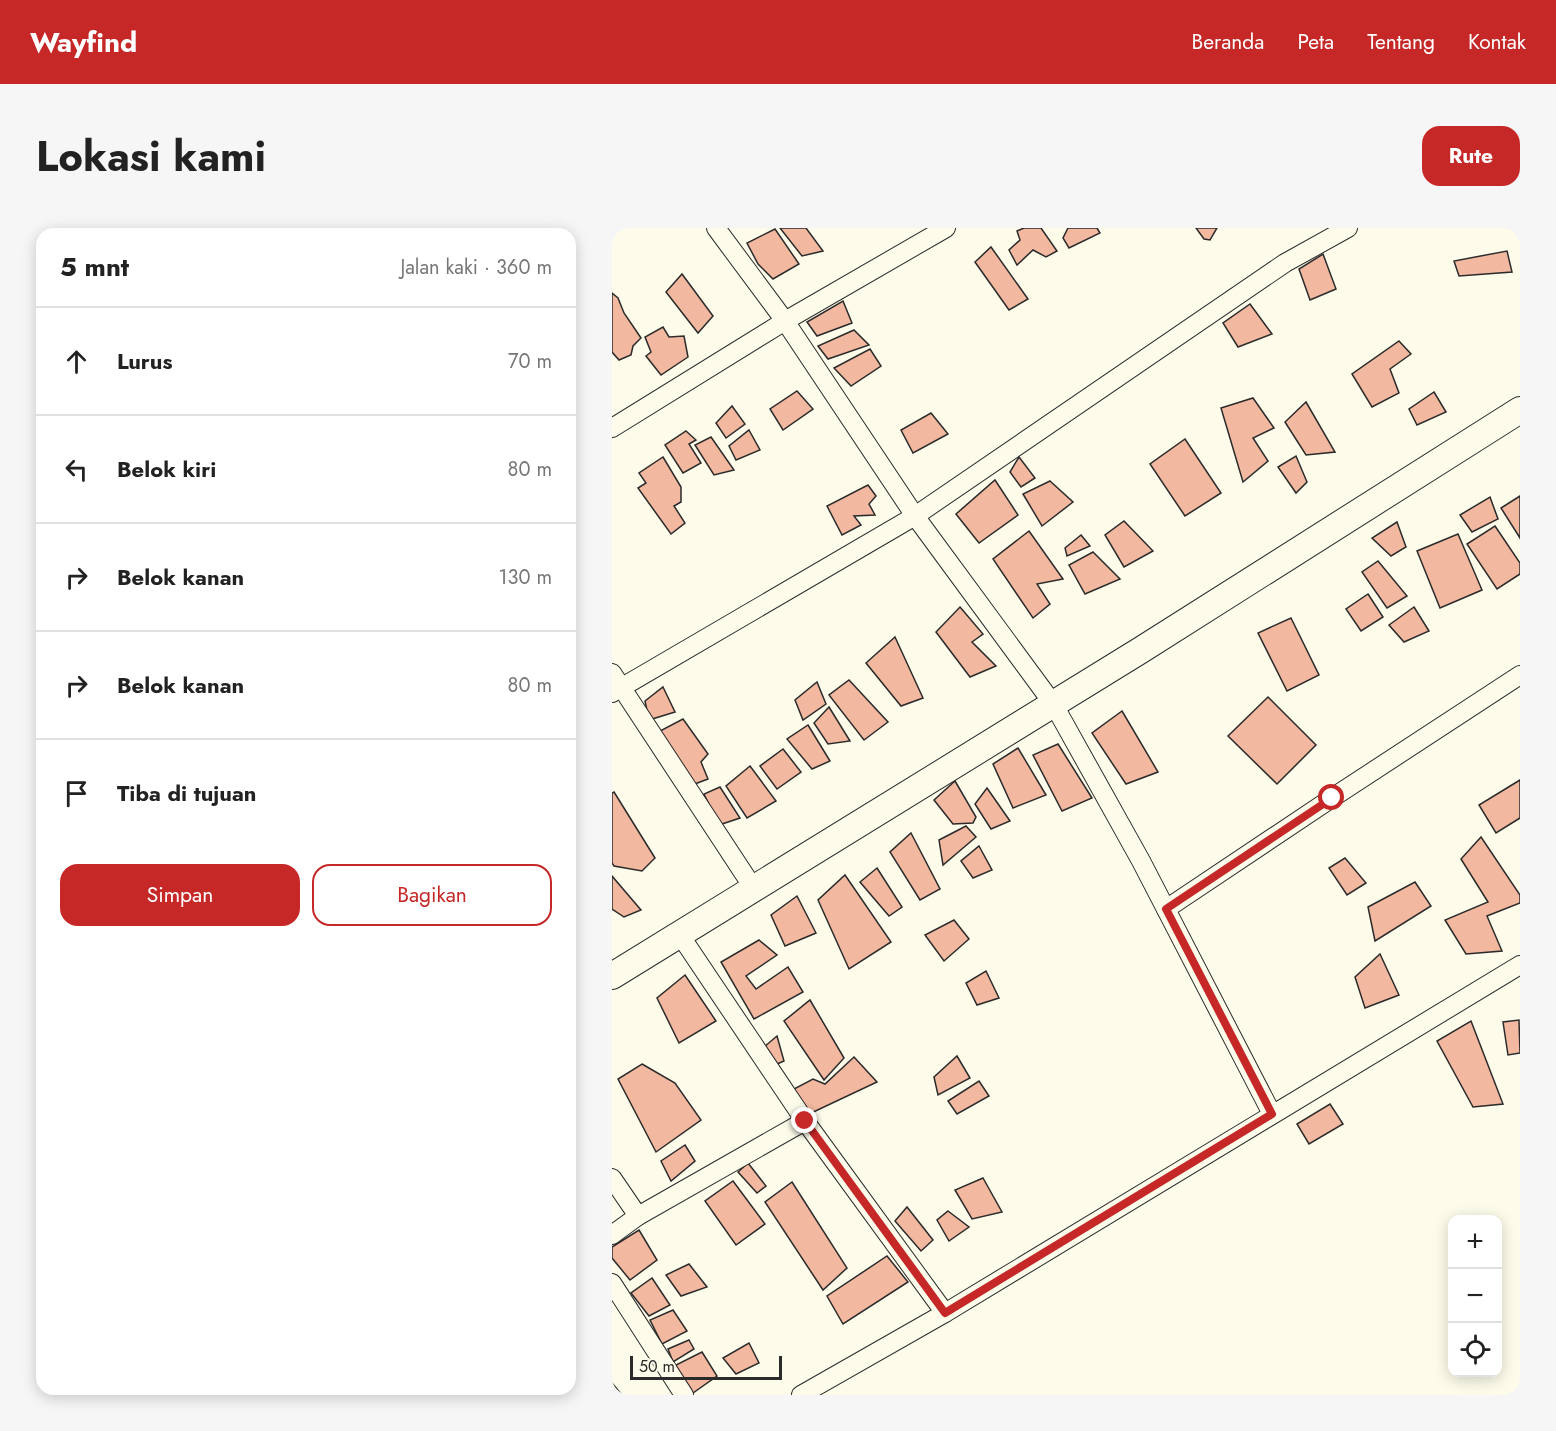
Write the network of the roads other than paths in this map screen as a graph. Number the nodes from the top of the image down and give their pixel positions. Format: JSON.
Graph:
{"nodes":[{"id":1,"x":716,"y":228,"type":"edge"},
{"id":2,"x":945,"y":228,"type":"edge"},
{"id":3,"x":1348,"y":228,"type":"edge"},
{"id":4,"x":785,"y":321,"type":"junction"},
{"id":5,"x":1520,"y":410,"type":"edge"},
{"id":6,"x":612,"y":428,"type":"edge"},
{"id":7,"x":915,"y":516,"type":"junction"},
{"id":8,"x":1520,"y":675,"type":"edge"},
{"id":9,"x":615,"y":684,"type":"edge"},
{"id":10,"x":1054,"y":705,"type":"junction"},
{"id":11,"x":754,"y":890,"type":"junction"},
{"id":12,"x":1166,"y":909,"type":"junction"},
{"id":13,"x":680,"y":935,"type":"junction"},
{"id":14,"x":1520,"y":965,"type":"edge"},
{"id":15,"x":612,"y":976,"type":"edge"},
{"id":16,"x":1272,"y":1114,"type":"junction"},
{"id":17,"x":805,"y":1121,"type":"junction"},
{"id":18,"x":612,"y":1178,"type":"edge"},
{"id":19,"x":638,"y":1216,"type":"junction"},
{"id":20,"x":612,"y":1235,"type":"edge"},
{"id":21,"x":612,"y":1283,"type":"edge"},
{"id":22,"x":945,"y":1313,"type":"junction"},
{"id":23,"x":684,"y":1395,"type":"edge"},
{"id":24,"x":801,"y":1395,"type":"edge"}],
"edges":[{"from":1,"to":4,"type":"street"},
{"from":2,"to":4,"type":"street"},
{"from":3,"to":7,"type":"street"},
{"from":4,"to":6,"type":"street"},
{"from":4,"to":7,"type":"street"},
{"from":5,"to":10,"type":"main road"},
{"from":7,"to":9,"type":"street"},
{"from":7,"to":10,"type":"street"},
{"from":8,"to":12,"type":"street"},
{"from":9,"to":11,"type":"street"},
{"from":10,"to":11,"type":"main road"},
{"from":10,"to":12,"type":"street"},
{"from":11,"to":13,"type":"main road"},
{"from":12,"to":16,"type":"street"},
{"from":13,"to":15,"type":"main road"},
{"from":13,"to":17,"type":"street"},
{"from":14,"to":16,"type":"street"},
{"from":16,"to":22,"type":"street"},
{"from":17,"to":19,"type":"street"},
{"from":17,"to":22,"type":"street"},
{"from":18,"to":19,"type":"street"},
{"from":19,"to":20,"type":"street"},
{"from":21,"to":23,"type":"street"},
{"from":22,"to":24,"type":"street"}]}
